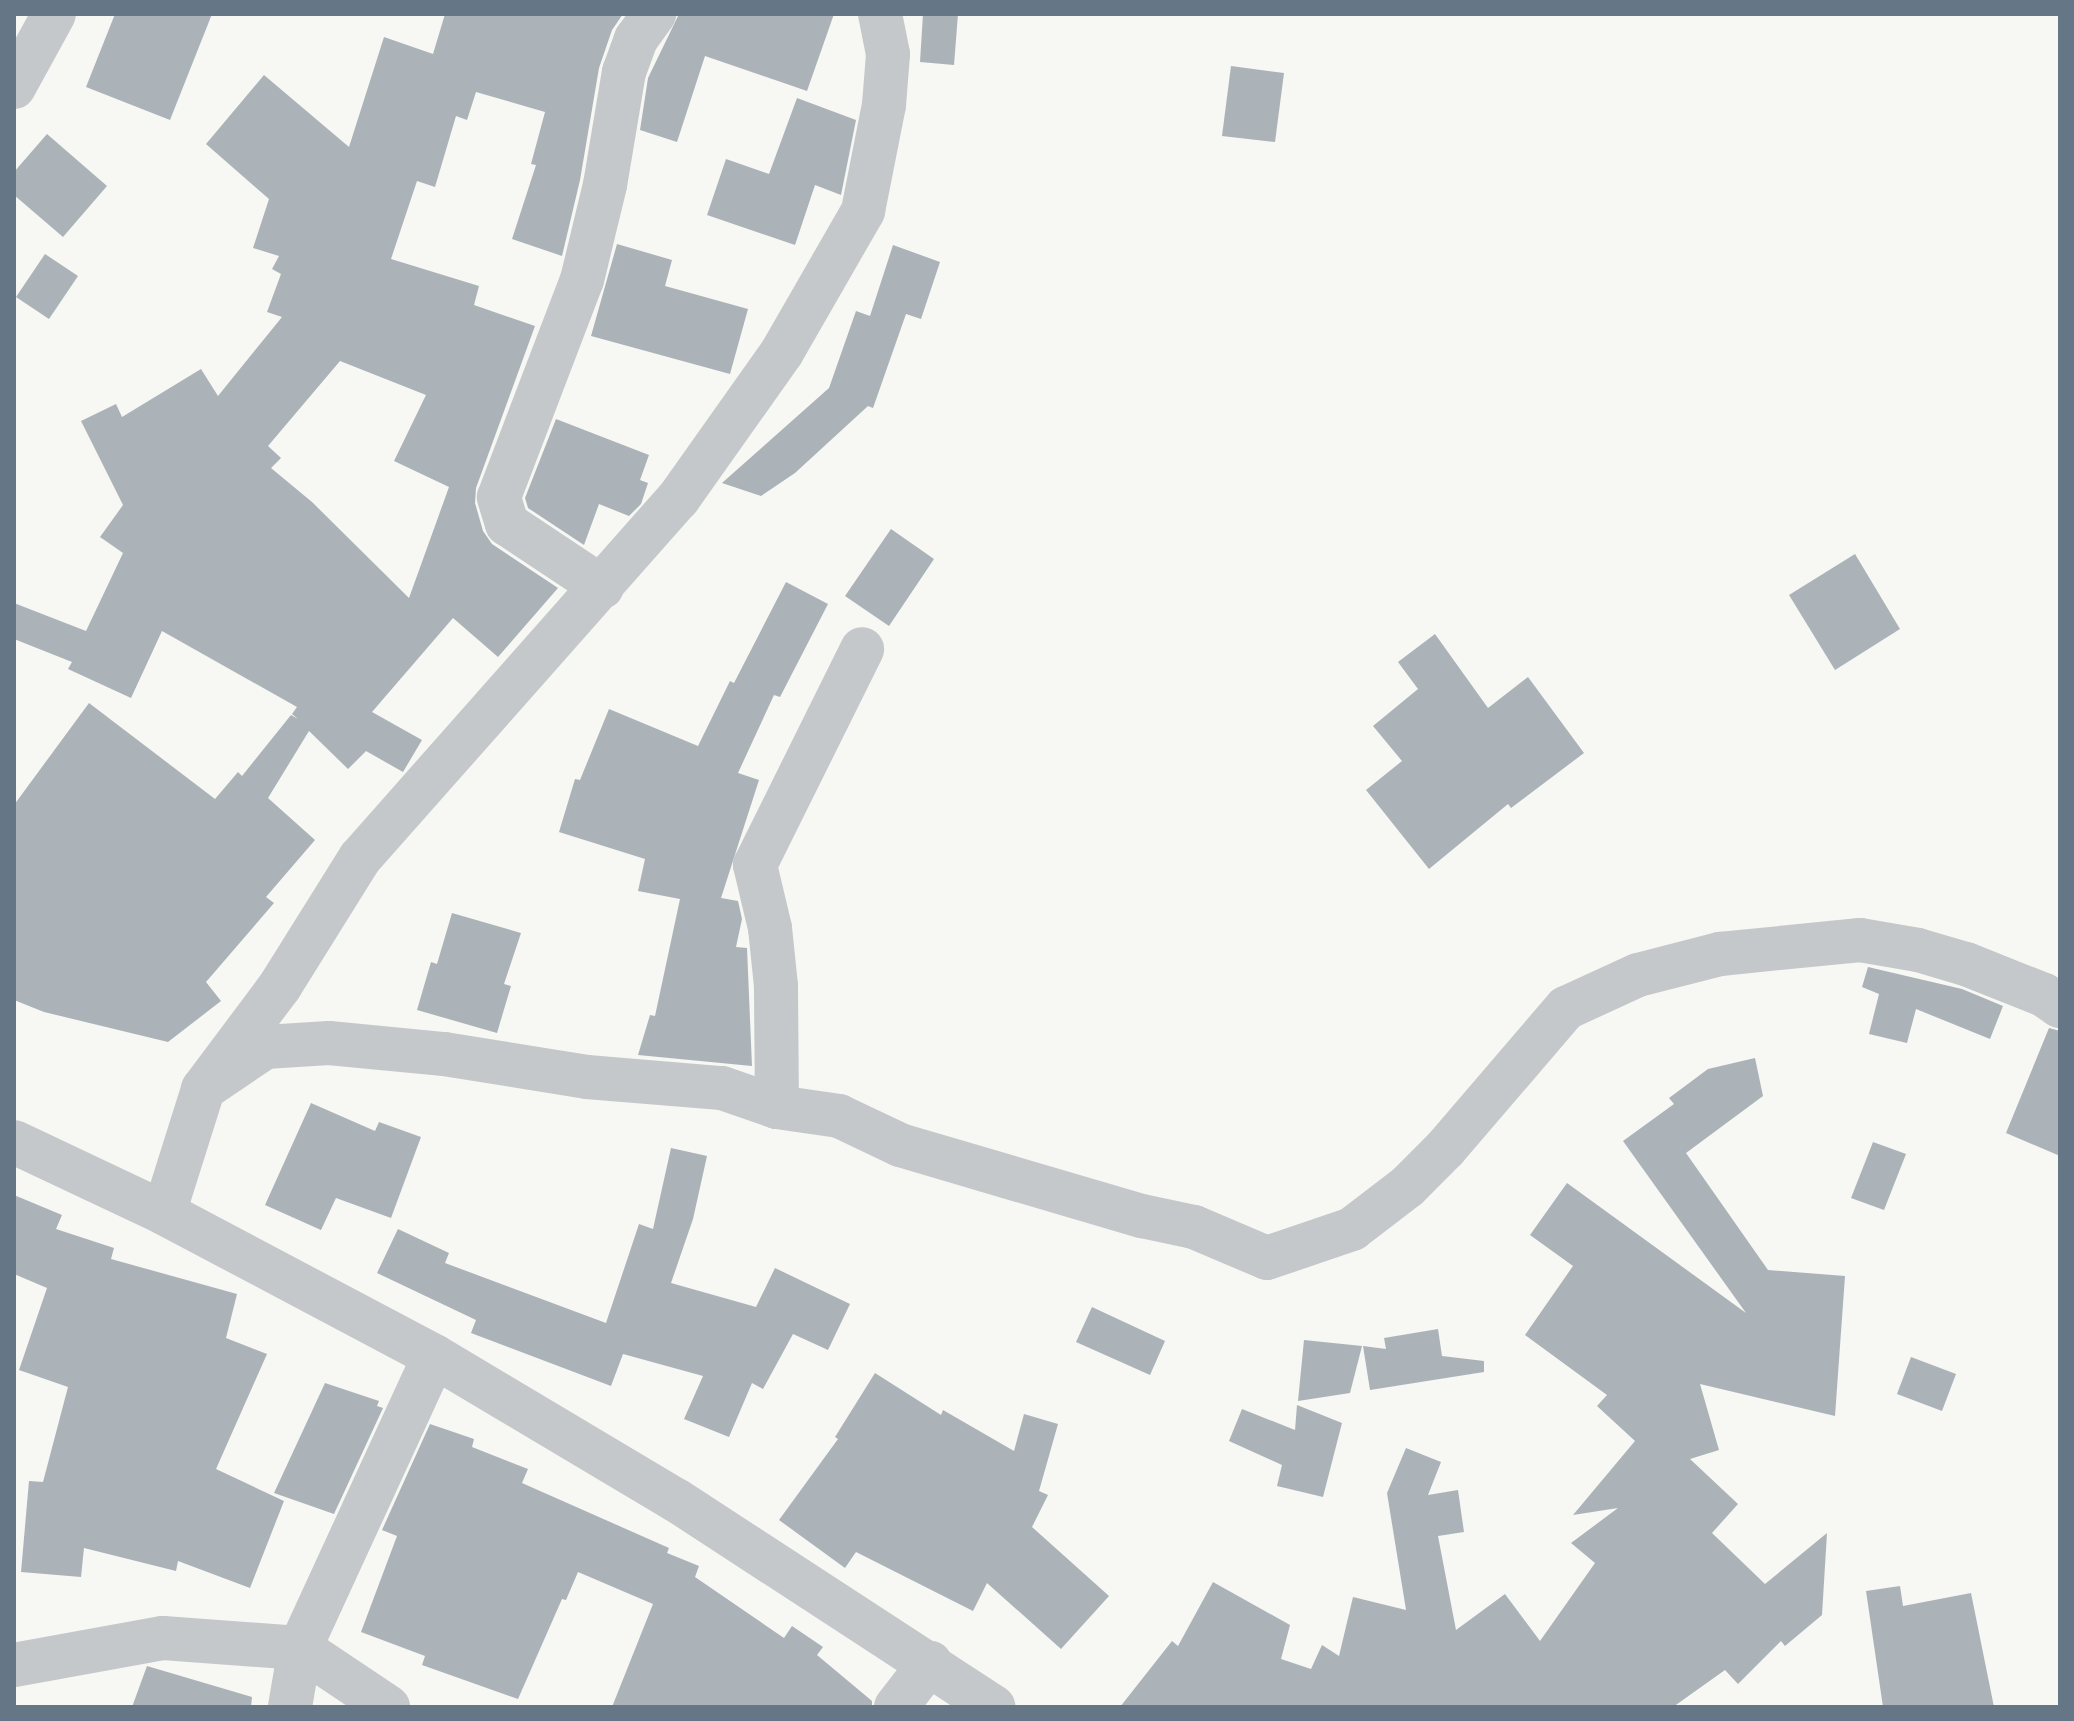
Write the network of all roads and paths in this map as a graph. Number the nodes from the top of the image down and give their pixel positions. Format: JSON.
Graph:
{"nodes":[{"id":1,"x":54,"y":14,"type":"edge"},
{"id":2,"x":654,"y":14,"type":"edge"},
{"id":3,"x":880,"y":14,"type":"edge"},
{"id":4,"x":14,"y":87,"type":"edge"},
{"id":5,"x":602,"y":587,"type":"junction"},
{"id":6,"x":862,"y":649,"type":"dead end"},
{"id":7,"x":2060,"y":1006,"type":"edge"},
{"id":8,"x":203,"y":1089,"type":"junction"},
{"id":9,"x":777,"y":1107,"type":"junction"},
{"id":10,"x":14,"y":1142,"type":"edge"},
{"id":11,"x":164,"y":1213,"type":"junction"},
{"id":12,"x":434,"y":1356,"type":"junction"},
{"id":13,"x":300,"y":1648,"type":"junction"},
{"id":14,"x":930,"y":1663,"type":"junction"},
{"id":15,"x":14,"y":1665,"type":"edge"},
{"id":16,"x":290,"y":1707,"type":"edge"},
{"id":17,"x":388,"y":1707,"type":"edge"},
{"id":18,"x":896,"y":1707,"type":"edge"},
{"id":19,"x":994,"y":1707,"type":"edge"}],
"edges":[{"from":1,"to":4,"type":"street"},
{"from":2,"to":5,"type":"street"},
{"from":3,"to":5,"type":"street"},
{"from":5,"to":8,"type":"street"},
{"from":6,"to":9,"type":"street"},
{"from":7,"to":9,"type":"street"},
{"from":8,"to":9,"type":"street"},
{"from":8,"to":11,"type":"street"},
{"from":10,"to":11,"type":"street"},
{"from":11,"to":12,"type":"street"},
{"from":12,"to":13,"type":"street"},
{"from":12,"to":14,"type":"street"},
{"from":13,"to":15,"type":"street"},
{"from":13,"to":16,"type":"street"},
{"from":13,"to":17,"type":"street"},
{"from":14,"to":18,"type":"street"},
{"from":14,"to":19,"type":"street"}]}
